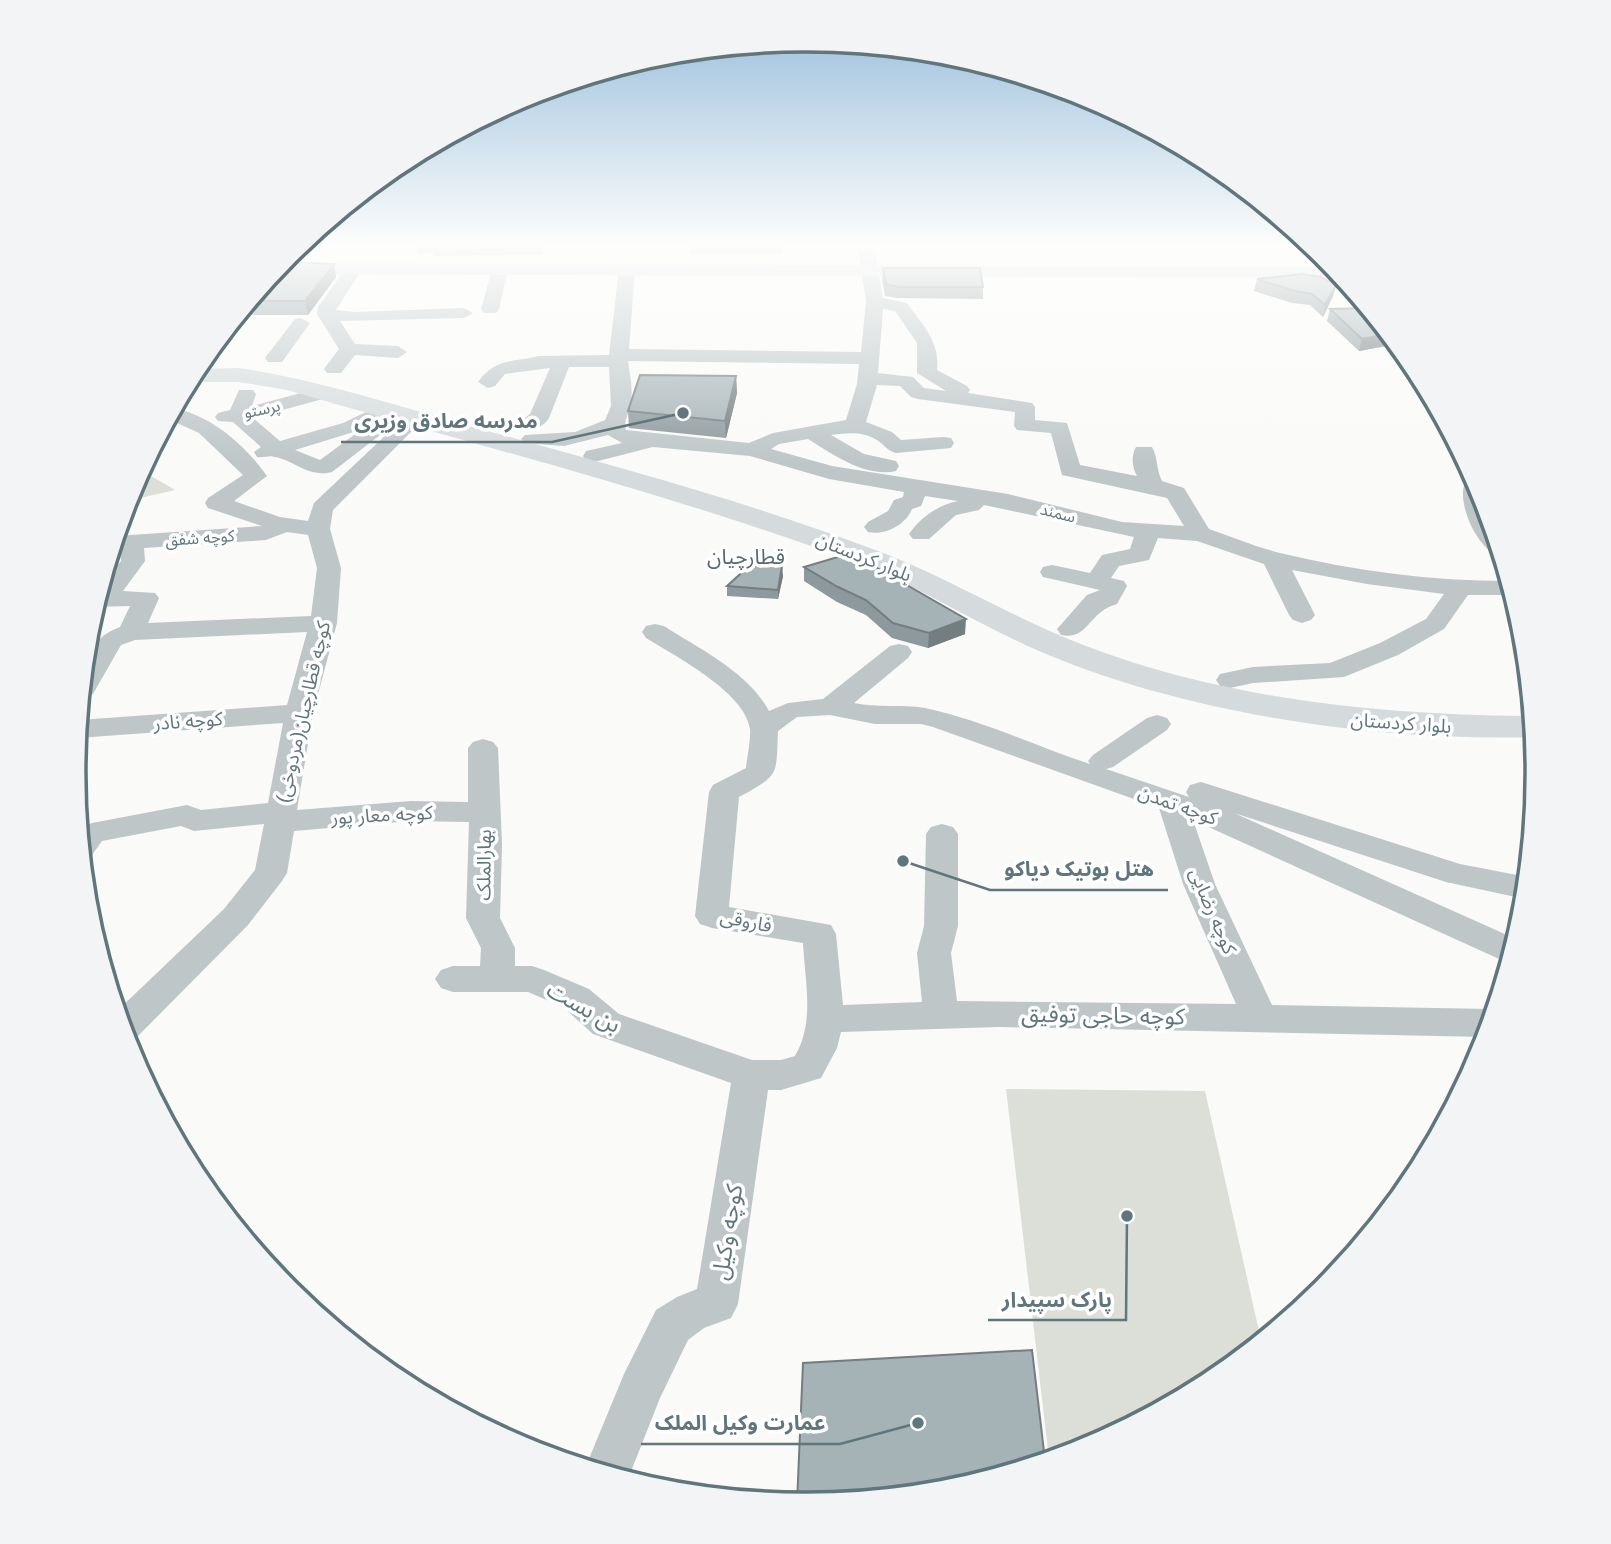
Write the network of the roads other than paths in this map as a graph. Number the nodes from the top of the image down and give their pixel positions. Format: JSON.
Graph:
{"nodes":[{"id":1,"x":330,"y":319,"type":"edge"},
{"id":2,"x":622,"y":319,"type":"edge"},
{"id":3,"x":873,"y":319,"type":"edge"},
{"id":4,"x":910,"y":319,"type":"edge"},
{"id":5,"x":300,"y":323,"type":"edge"},
{"id":6,"x":348,"y":349,"type":"junction"},
{"id":7,"x":398,"y":352,"type":"dead end"},
{"id":8,"x":275,"y":358,"type":"dead end"},
{"id":9,"x":618,"y":358,"type":"junction"},
{"id":10,"x":562,"y":361,"type":"junction"},
{"id":11,"x":211,"y":366,"type":"edge"},
{"id":12,"x":211,"y":366,"type":"edge"},
{"id":13,"x":869,"y":368,"type":"junction"},
{"id":14,"x":329,"y":381,"type":"junction"},
{"id":15,"x":488,"y":383,"type":"dead end"},
{"id":16,"x":976,"y":399,"type":"junction"},
{"id":17,"x":242,"y":404,"type":"junction"},
{"id":18,"x":180,"y":416,"type":"edge"},
{"id":19,"x":199,"y":422,"type":"junction"},
{"id":20,"x":388,"y":422,"type":"junction"},
{"id":21,"x":614,"y":423,"type":"junction"},
{"id":22,"x":855,"y":425,"type":"junction"},
{"id":23,"x":529,"y":432,"type":"junction"},
{"id":24,"x":812,"y":433,"type":"junction"},
{"id":25,"x":662,"y":442,"type":"junction"},
{"id":26,"x":943,"y":443,"type":"dead end"},
{"id":27,"x":276,"y":448,"type":"junction"},
{"id":28,"x":752,"y":450,"type":"junction"},
{"id":29,"x":1144,"y":452,"type":"dead end"},
{"id":30,"x":594,"y":456,"type":"junction"},
{"id":31,"x":242,"y":459,"type":"junction"},
{"id":32,"x":631,"y":466,"type":"junction"},
{"id":33,"x":900,"y":468,"type":"dead end"},
{"id":34,"x":1154,"y":486,"type":"junction"},
{"id":35,"x":916,"y":488,"type":"junction"},
{"id":36,"x":979,"y":496,"type":"junction"},
{"id":37,"x":284,"y":524,"type":"junction"},
{"id":38,"x":876,"y":527,"type":"dead end"},
{"id":39,"x":318,"y":529,"type":"junction"},
{"id":40,"x":1148,"y":532,"type":"junction"},
{"id":41,"x":921,"y":534,"type":"dead end"},
{"id":42,"x":1200,"y":534,"type":"junction"},
{"id":43,"x":123,"y":543,"type":"edge"},
{"id":44,"x":123,"y":545,"type":"edge"},
{"id":45,"x":1274,"y":559,"type":"junction"},
{"id":46,"x":1052,"y":572,"type":"dead end"},
{"id":47,"x":1106,"y":584,"type":"junction"},
{"id":48,"x":111,"y":588,"type":"edge"},
{"id":49,"x":1461,"y":588,"type":"junction"},
{"id":50,"x":1500,"y":588,"type":"edge"},
{"id":51,"x":108,"y":599,"type":"edge"},
{"id":52,"x":1302,"y":615,"type":"dead end"},
{"id":53,"x":324,"y":623,"type":"junction"},
{"id":54,"x":1070,"y":629,"type":"junction"},
{"id":55,"x":131,"y":632,"type":"junction"},
{"id":56,"x":655,"y":632,"type":"dead end"},
{"id":57,"x":899,"y":652,"type":"dead end"},
{"id":58,"x":93,"y":670,"type":"edge"},
{"id":59,"x":1230,"y":680,"type":"junction"},
{"id":60,"x":830,"y":707,"type":"junction"},
{"id":61,"x":1522,"y":709,"type":"edge"},
{"id":62,"x":299,"y":713,"type":"junction"},
{"id":63,"x":1157,"y":724,"type":"dead end"},
{"id":64,"x":1523,"y":727,"type":"edge"},
{"id":65,"x":88,"y":728,"type":"edge"},
{"id":66,"x":764,"y":728,"type":"junction"},
{"id":67,"x":483,"y":748,"type":"dead end"},
{"id":68,"x":1172,"y":802,"type":"junction"},
{"id":69,"x":484,"y":812,"type":"junction"},
{"id":70,"x":281,"y":817,"type":"junction"},
{"id":71,"x":942,"y":834,"type":"dead end"},
{"id":72,"x":90,"y":837,"type":"edge"},
{"id":73,"x":1516,"y":886,"type":"edge"},
{"id":74,"x":1502,"y":948,"type":"edge"},
{"id":75,"x":453,"y":979,"type":"dead end"},
{"id":76,"x":497,"y":979,"type":"junction"},
{"id":77,"x":941,"y":1015,"type":"junction"},
{"id":78,"x":1260,"y":1018,"type":"junction"},
{"id":79,"x":130,"y":1020,"type":"edge"},
{"id":80,"x":827,"y":1020,"type":"junction"},
{"id":81,"x":1479,"y":1023,"type":"edge"},
{"id":82,"x":751,"y":1075,"type":"junction"},
{"id":83,"x":610,"y":1464,"type":"edge"}],
"edges":[{"from":1,"to":6,"type":"street"},
{"from":2,"to":9,"type":"street"},
{"from":3,"to":13,"type":"street"},
{"from":4,"to":16,"type":"street"},
{"from":5,"to":8,"type":"street"},
{"from":6,"to":7,"type":"street"},
{"from":6,"to":14,"type":"street"},
{"from":9,"to":10,"type":"street"},
{"from":9,"to":13,"type":"street"},
{"from":9,"to":21,"type":"street"},
{"from":10,"to":15,"type":"street"},
{"from":10,"to":23,"type":"street"},
{"from":11,"to":14,"type":"main road","name":"بلوار کردستان"},
{"from":12,"to":23,"type":"main road","name":"بلوار کردستان"},
{"from":13,"to":16,"type":"street"},
{"from":13,"to":22,"type":"street"},
{"from":14,"to":17,"type":"street","name":"پرستو"},
{"from":14,"to":20,"type":"main road","name":"بلوار کردستان"},
{"from":16,"to":34,"type":"street"},
{"from":17,"to":19,"type":"street","name":"پرستو"},
{"from":17,"to":27,"type":"street"},
{"from":18,"to":19,"type":"street"},
{"from":19,"to":31,"type":"street"},
{"from":20,"to":27,"type":"street"},
{"from":20,"to":27,"type":"street"},
{"from":20,"to":39,"type":"street"},
{"from":20,"to":64,"type":"main road","name":"بلوار کردستان"},
{"from":21,"to":23,"type":"street"},
{"from":21,"to":25,"type":"street","name":"سمند"},
{"from":22,"to":24,"type":"street"},
{"from":22,"to":26,"type":"street"},
{"from":23,"to":30,"type":"main road","name":"بلوار کردستان"},
{"from":24,"to":28,"type":"street"},
{"from":24,"to":33,"type":"street"},
{"from":25,"to":28,"type":"street","name":"سمند"},
{"from":25,"to":30,"type":"street"},
{"from":25,"to":32,"type":"street"},
{"from":27,"to":31,"type":"street"},
{"from":28,"to":35,"type":"street","name":"سمند"},
{"from":29,"to":34,"type":"street"},
{"from":30,"to":32,"type":"main road","name":"بلوار کردستان"},
{"from":31,"to":37,"type":"street"},
{"from":32,"to":54,"type":"main road","name":"بلوار کردستان"},
{"from":34,"to":42,"type":"street"},
{"from":35,"to":36,"type":"street","name":"سمند"},
{"from":35,"to":38,"type":"street"},
{"from":36,"to":40,"type":"street","name":"سمند"},
{"from":36,"to":41,"type":"street"},
{"from":37,"to":39,"type":"street"},
{"from":37,"to":43,"type":"street","name":"کوچه شفق"},
{"from":39,"to":53,"type":"street","name":"کوچه قطارچیان(مردوخی)"},
{"from":40,"to":42,"type":"street","name":"سمند"},
{"from":40,"to":47,"type":"street"},
{"from":42,"to":45,"type":"street","name":"سمند"},
{"from":44,"to":48,"type":"street"},
{"from":45,"to":49,"type":"street","name":"سمند"},
{"from":45,"to":52,"type":"street"},
{"from":46,"to":47,"type":"street"},
{"from":47,"to":54,"type":"street"},
{"from":49,"to":50,"type":"street","name":"سمند"},
{"from":49,"to":59,"type":"street"},
{"from":51,"to":55,"type":"street"},
{"from":53,"to":55,"type":"street"},
{"from":53,"to":62,"type":"street","name":"کوچه قطارچیان(مردوخی)"},
{"from":54,"to":59,"type":"main road","name":"بلوار کردستان"},
{"from":55,"to":58,"type":"street"},
{"from":56,"to":66,"type":"street"},
{"from":57,"to":60,"type":"street"},
{"from":59,"to":61,"type":"main road","name":"بلوار کردستان"},
{"from":60,"to":66,"type":"street"},
{"from":60,"to":68,"type":"street","name":"کوچه تمدن"},
{"from":62,"to":65,"type":"street","name":"کوچه نادر"},
{"from":62,"to":70,"type":"street","name":"کوچه قطارچیان(مردوخی)"},
{"from":63,"to":73,"type":"street","name":"کوچه تمدن"},
{"from":66,"to":80,"type":"street","name":"فاروقی"},
{"from":67,"to":69,"type":"street","name":"بهارالملک"},
{"from":68,"to":74,"type":"street","name":"کوچه تمدن"},
{"from":68,"to":78,"type":"street","name":"کوچه رضایی"},
{"from":69,"to":70,"type":"street","name":"کوچه معار پور"},
{"from":69,"to":76,"type":"street","name":"بهارالملک"},
{"from":70,"to":72,"type":"street","name":"کوچه معار پور"},
{"from":70,"to":79,"type":"street","name":"کوچه قطارچیان(مردوخی)"},
{"from":71,"to":77,"type":"street"},
{"from":75,"to":76,"type":"street","name":"بن بست"},
{"from":76,"to":82,"type":"street","name":"بن بست"},
{"from":77,"to":78,"type":"street","name":"کوچه حاجی توفیق"},
{"from":77,"to":80,"type":"street","name":"کوچه حاجی توفیق"},
{"from":78,"to":81,"type":"street","name":"کوچه حاجی توفیق"},
{"from":80,"to":82,"type":"street"},
{"from":82,"to":83,"type":"street","name":"کوچه وکیل"}]}
